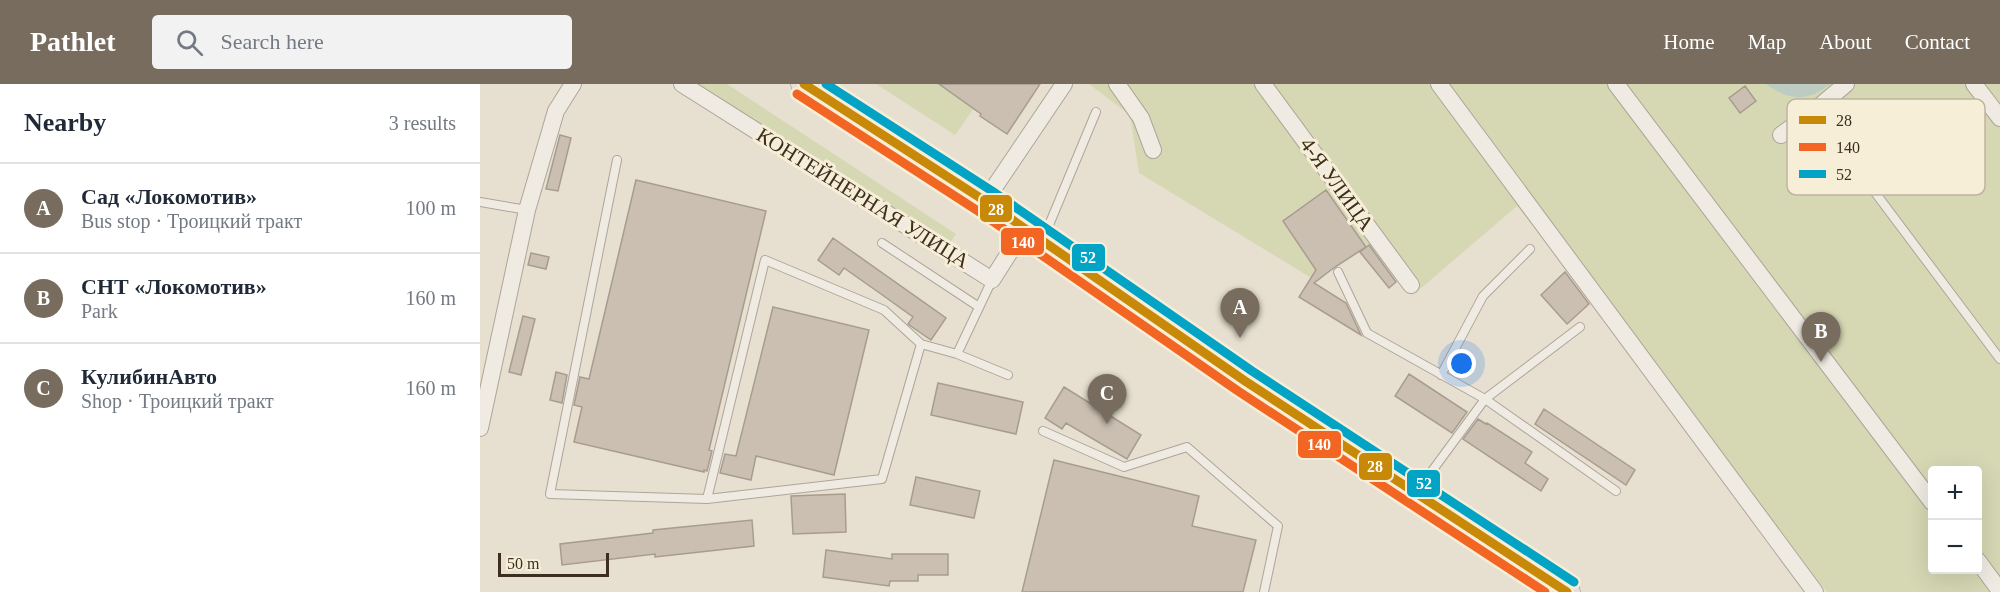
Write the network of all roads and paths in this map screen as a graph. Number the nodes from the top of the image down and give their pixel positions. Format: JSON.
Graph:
{"nodes":[{"id":1,"x":573,"y":84,"type":"edge"},
{"id":2,"x":682,"y":84,"type":"edge"},
{"id":3,"x":804,"y":84,"type":"edge"},
{"id":4,"x":1064,"y":84,"type":"edge"},
{"id":5,"x":1117,"y":84,"type":"edge"},
{"id":6,"x":1263,"y":84,"type":"edge"},
{"id":7,"x":1439,"y":84,"type":"edge"},
{"id":8,"x":1616,"y":84,"type":"edge"},
{"id":9,"x":1846,"y":84,"type":"edge"},
{"id":10,"x":1974,"y":84,"type":"edge"},
{"id":11,"x":1828,"y":99,"type":"edge"},
{"id":12,"x":1096,"y":112,"type":"dead end"},
{"id":13,"x":2000,"y":118,"type":"edge"},
{"id":14,"x":1787,"y":131,"type":"edge"},
{"id":15,"x":1781,"y":135,"type":"dead end"},
{"id":16,"x":1153,"y":150,"type":"dead end"},
{"id":17,"x":617,"y":160,"type":"dead end"},
{"id":18,"x":1877,"y":195,"type":"edge"},
{"id":19,"x":985,"y":201,"type":"junction"},
{"id":20,"x":480,"y":202,"type":"edge"},
{"id":21,"x":527,"y":210,"type":"junction"},
{"id":22,"x":1034,"y":234,"type":"junction"},
{"id":23,"x":882,"y":243,"type":"dead end"},
{"id":24,"x":1530,"y":249,"type":"dead end"},
{"id":25,"x":1338,"y":272,"type":"dead end"},
{"id":26,"x":992,"y":280,"type":"junction"},
{"id":27,"x":1411,"y":285,"type":"dead end"},
{"id":28,"x":979,"y":307,"type":"junction"},
{"id":29,"x":1580,"y":327,"type":"dead end"},
{"id":30,"x":921,"y":344,"type":"junction"},
{"id":31,"x":957,"y":354,"type":"junction"},
{"id":32,"x":2000,"y":359,"type":"edge"},
{"id":33,"x":1008,"y":375,"type":"dead end"},
{"id":34,"x":1441,"y":375,"type":"junction"},
{"id":35,"x":1485,"y":399,"type":"junction"},
{"id":36,"x":480,"y":428,"type":"edge"},
{"id":37,"x":1043,"y":431,"type":"dead end"},
{"id":38,"x":1616,"y":491,"type":"dead end"},
{"id":39,"x":1416,"y":492,"type":"junction"},
{"id":40,"x":1928,"y":497,"type":"edge"},
{"id":41,"x":706,"y":499,"type":"junction"},
{"id":42,"x":1982,"y":568,"type":"edge"},
{"id":43,"x":2000,"y":591,"type":"edge"},
{"id":44,"x":1263,"y":592,"type":"edge"},
{"id":45,"x":1567,"y":592,"type":"edge"},
{"id":46,"x":1815,"y":592,"type":"edge"}],
"edges":[{"from":1,"to":21,"type":"street"},
{"from":2,"to":26,"type":"street","name":"КОНТЕЙНЕРНАЯ УЛИЦА"},
{"from":3,"to":19,"type":"main road"},
{"from":4,"to":19,"type":"street"},
{"from":5,"to":16,"type":"street"},
{"from":6,"to":27,"type":"street","name":"4-Я УЛИЦА"},
{"from":7,"to":46,"type":"street"},
{"from":8,"to":40,"type":"street"},
{"from":9,"to":11,"type":"street"},
{"from":10,"to":13,"type":"street"},
{"from":12,"to":22,"type":"lane"},
{"from":14,"to":15,"type":"street"},
{"from":17,"to":41,"type":"lane"},
{"from":18,"to":32,"type":"lane"},
{"from":19,"to":22,"type":"main road"},
{"from":20,"to":21,"type":"lane"},
{"from":21,"to":36,"type":"street"},
{"from":22,"to":26,"type":"street","name":"КОНТЕЙНЕРНАЯ УЛИЦА"},
{"from":22,"to":39,"type":"main road"},
{"from":23,"to":28,"type":"lane"},
{"from":24,"to":34,"type":"lane"},
{"from":25,"to":34,"type":"lane"},
{"from":26,"to":28,"type":"lane"},
{"from":28,"to":31,"type":"lane"},
{"from":29,"to":35,"type":"lane"},
{"from":30,"to":31,"type":"lane"},
{"from":30,"to":41,"type":"lane"},
{"from":30,"to":41,"type":"lane"},
{"from":31,"to":33,"type":"lane"},
{"from":34,"to":35,"type":"lane"},
{"from":35,"to":38,"type":"lane"},
{"from":35,"to":39,"type":"lane"},
{"from":37,"to":44,"type":"lane"},
{"from":39,"to":45,"type":"main road"},
{"from":42,"to":43,"type":"street"}]}
